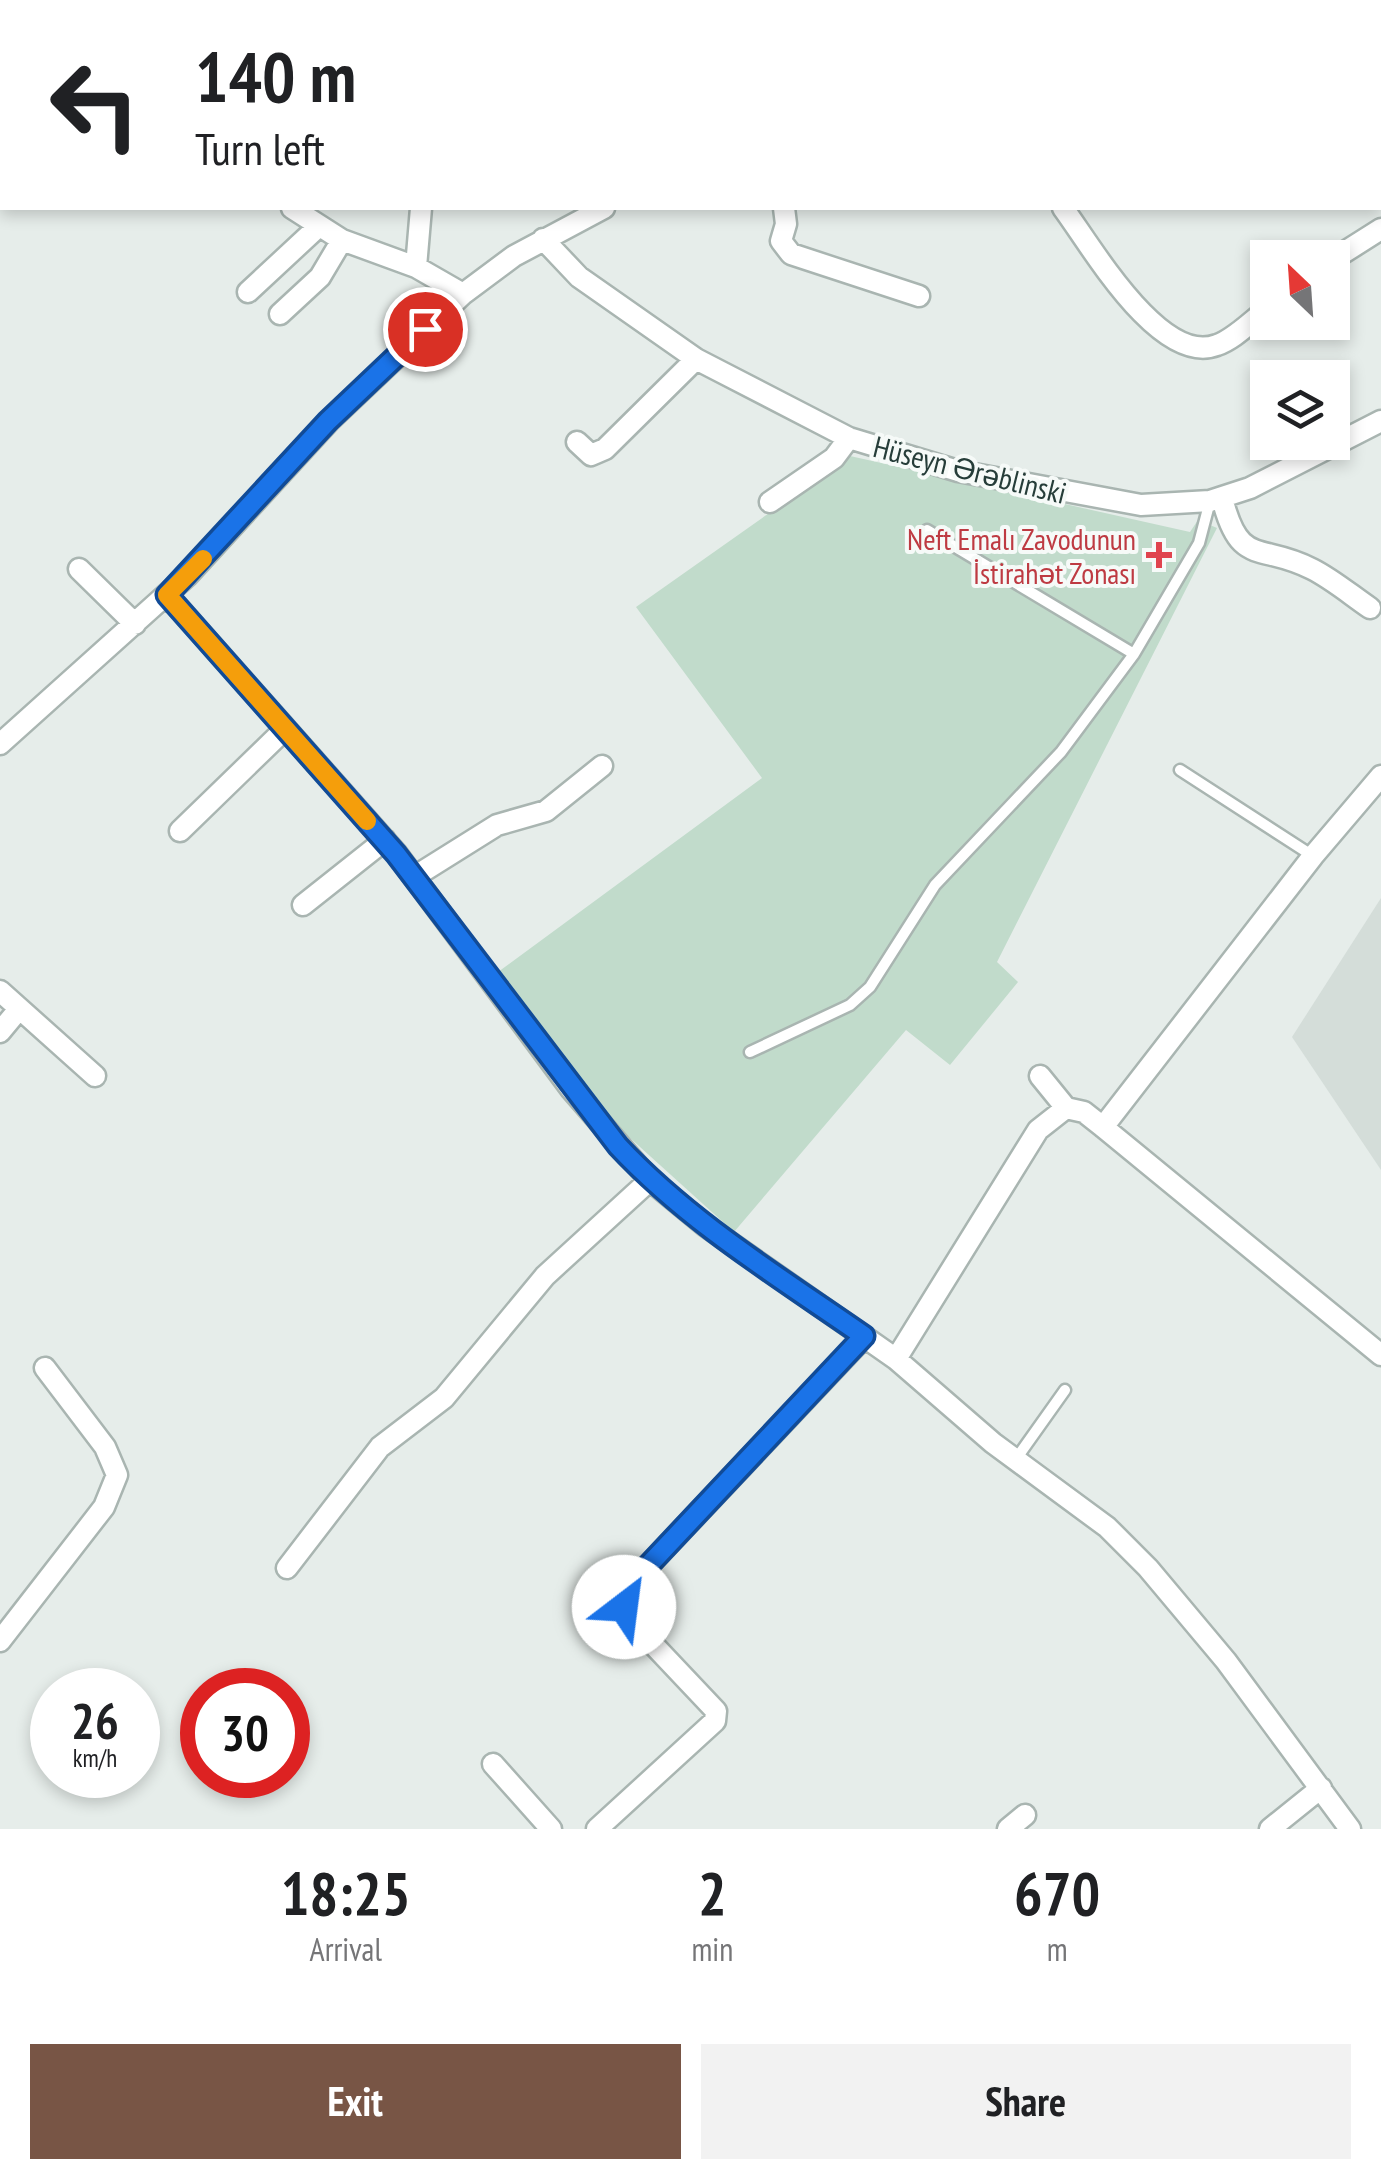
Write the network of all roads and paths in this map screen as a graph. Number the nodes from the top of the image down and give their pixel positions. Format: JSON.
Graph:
{"nodes":[{"id":1,"x":295,"y":210,"type":"edge"},
{"id":2,"x":421,"y":210,"type":"edge"},
{"id":3,"x":600,"y":210,"type":"edge"},
{"id":4,"x":784,"y":210,"type":"edge"},
{"id":5,"x":1064,"y":210,"type":"edge"},
{"id":6,"x":319,"y":226,"type":"junction"},
{"id":7,"x":1381,"y":229,"type":"edge"},
{"id":8,"x":342,"y":240,"type":"junction"},
{"id":9,"x":543,"y":240,"type":"junction"},
{"id":10,"x":1350,"y":249,"type":"edge"},
{"id":11,"x":416,"y":267,"type":"junction"},
{"id":12,"x":248,"y":292,"type":"dead end"},
{"id":13,"x":463,"y":294,"type":"junction"},
{"id":14,"x":918,"y":296,"type":"dead end"},
{"id":15,"x":280,"y":314,"type":"dead end"},
{"id":16,"x":1250,"y":322,"type":"edge"},
{"id":17,"x":696,"y":359,"type":"junction"},
{"id":18,"x":1381,"y":422,"type":"edge"},
{"id":19,"x":848,"y":438,"type":"junction"},
{"id":20,"x":577,"y":442,"type":"dead end"},
{"id":21,"x":1216,"y":499,"type":"junction"},
{"id":22,"x":770,"y":502,"type":"dead end"},
{"id":23,"x":926,"y":530,"type":"dead end"},
{"id":24,"x":78,"y":570,"type":"dead end"},
{"id":25,"x":167,"y":595,"type":"junction"},
{"id":26,"x":1370,"y":608,"type":"dead end"},
{"id":27,"x":135,"y":624,"type":"junction"},
{"id":28,"x":1134,"y":654,"type":"junction"},
{"id":29,"x":284,"y":730,"type":"junction"},
{"id":30,"x":0,"y":744,"type":"edge"},
{"id":31,"x":602,"y":766,"type":"dead end"},
{"id":32,"x":1180,"y":770,"type":"dead end"},
{"id":33,"x":1381,"y":776,"type":"edge"},
{"id":34,"x":180,"y":831,"type":"dead end"},
{"id":35,"x":385,"y":840,"type":"junction"},
{"id":36,"x":1313,"y":856,"type":"junction"},
{"id":37,"x":414,"y":876,"type":"junction"},
{"id":38,"x":303,"y":904,"type":"dead end"},
{"id":39,"x":0,"y":991,"type":"edge"},
{"id":40,"x":18,"y":1008,"type":"junction"},
{"id":41,"x":0,"y":1032,"type":"edge"},
{"id":42,"x":750,"y":1052,"type":"dead end"},
{"id":43,"x":95,"y":1076,"type":"dead end"},
{"id":44,"x":1040,"y":1076,"type":"dead end"},
{"id":45,"x":1066,"y":1108,"type":"junction"},
{"id":46,"x":1103,"y":1127,"type":"junction"},
{"id":47,"x":650,"y":1180,"type":"junction"},
{"id":48,"x":864,"y":1336,"type":"junction"},
{"id":49,"x":1381,"y":1355,"type":"edge"},
{"id":50,"x":896,"y":1358,"type":"junction"},
{"id":51,"x":45,"y":1368,"type":"dead end"},
{"id":52,"x":1065,"y":1390,"type":"dead end"},
{"id":53,"x":1015,"y":1460,"type":"junction"},
{"id":54,"x":287,"y":1568,"type":"dead end"},
{"id":55,"x":0,"y":1641,"type":"edge"},
{"id":56,"x":493,"y":1764,"type":"dead end"},
{"id":57,"x":1320,"y":1788,"type":"junction"},
{"id":58,"x":1025,"y":1816,"type":"dead end"},
{"id":59,"x":552,"y":1829,"type":"edge"},
{"id":60,"x":598,"y":1829,"type":"edge"},
{"id":61,"x":1008,"y":1829,"type":"edge"},
{"id":62,"x":1270,"y":1829,"type":"edge"},
{"id":63,"x":1350,"y":1829,"type":"edge"}],
"edges":[{"from":1,"to":6,"type":"street"},
{"from":2,"to":11,"type":"street"},
{"from":3,"to":9,"type":"street"},
{"from":4,"to":14,"type":"street"},
{"from":5,"to":16,"type":"street"},
{"from":6,"to":8,"type":"street"},
{"from":6,"to":12,"type":"street"},
{"from":7,"to":10,"type":"street"},
{"from":8,"to":11,"type":"street"},
{"from":8,"to":15,"type":"street"},
{"from":9,"to":13,"type":"street"},
{"from":9,"to":17,"type":"street","name":"Hüseyn Ərəblinski"},
{"from":11,"to":13,"type":"street"},
{"from":13,"to":25,"type":"street"},
{"from":17,"to":19,"type":"street","name":"Hüseyn Ərəblinski"},
{"from":17,"to":20,"type":"street"},
{"from":18,"to":21,"type":"street","name":"Hüseyn Ərəblinski"},
{"from":19,"to":21,"type":"street","name":"Hüseyn Ərəblinski"},
{"from":19,"to":22,"type":"street"},
{"from":21,"to":26,"type":"street"},
{"from":21,"to":28,"type":"lane"},
{"from":23,"to":28,"type":"lane"},
{"from":24,"to":27,"type":"street"},
{"from":25,"to":27,"type":"street"},
{"from":25,"to":29,"type":"street"},
{"from":27,"to":30,"type":"street"},
{"from":28,"to":42,"type":"lane"},
{"from":29,"to":34,"type":"street"},
{"from":29,"to":35,"type":"street"},
{"from":31,"to":37,"type":"street"},
{"from":32,"to":36,"type":"lane"},
{"from":33,"to":36,"type":"street"},
{"from":35,"to":37,"type":"street"},
{"from":35,"to":38,"type":"street"},
{"from":36,"to":46,"type":"street"},
{"from":37,"to":47,"type":"street"},
{"from":39,"to":40,"type":"street"},
{"from":40,"to":41,"type":"street"},
{"from":40,"to":43,"type":"street"},
{"from":44,"to":45,"type":"street"},
{"from":45,"to":46,"type":"street"},
{"from":45,"to":50,"type":"street"},
{"from":46,"to":49,"type":"street"},
{"from":47,"to":48,"type":"street"},
{"from":47,"to":54,"type":"street"},
{"from":48,"to":50,"type":"street"},
{"from":48,"to":60,"type":"street"},
{"from":50,"to":53,"type":"street"},
{"from":51,"to":55,"type":"street"},
{"from":52,"to":53,"type":"lane"},
{"from":53,"to":57,"type":"street"},
{"from":56,"to":59,"type":"street"},
{"from":57,"to":62,"type":"street"},
{"from":57,"to":63,"type":"street"},
{"from":58,"to":61,"type":"street"}]}
